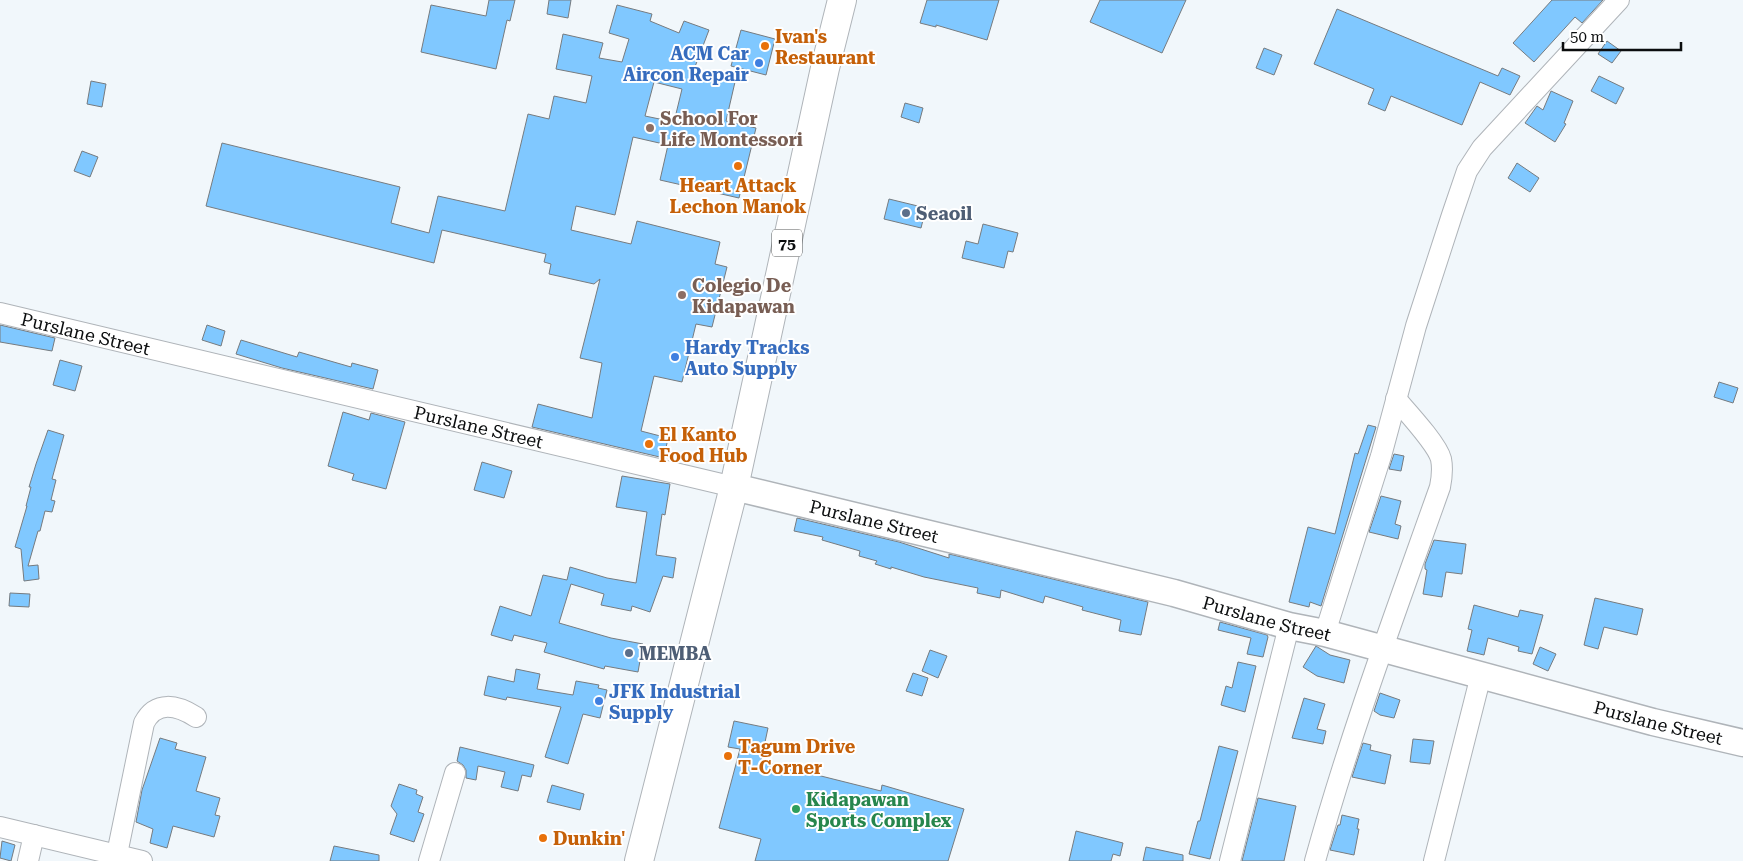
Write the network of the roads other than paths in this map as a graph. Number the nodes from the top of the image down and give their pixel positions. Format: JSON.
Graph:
{"nodes":[{"id":1,"x":842,"y":0,"type":"edge"},
{"id":2,"x":1619,"y":0,"type":"edge"},
{"id":3,"x":0,"y":312,"type":"edge"},
{"id":4,"x":1396,"y":399,"type":"junction"},
{"id":5,"x":734,"y":487,"type":"junction"},
{"id":6,"x":1289,"y":626,"type":"junction"},
{"id":7,"x":1325,"y":633,"type":"junction"},
{"id":8,"x":1383,"y":649,"type":"junction"},
{"id":9,"x":1481,"y":675,"type":"junction"},
{"id":10,"x":196,"y":716,"type":"dead end"},
{"id":11,"x":1743,"y":743,"type":"edge"},
{"id":12,"x":455,"y":773,"type":"dead end"},
{"id":13,"x":0,"y":826,"type":"edge"},
{"id":14,"x":34,"y":835,"type":"junction"},
{"id":15,"x":117,"y":854,"type":"junction"},
{"id":16,"x":28,"y":861,"type":"edge"},
{"id":17,"x":142,"y":861,"type":"edge"},
{"id":18,"x":430,"y":861,"type":"edge"},
{"id":19,"x":639,"y":861,"type":"edge"},
{"id":20,"x":1230,"y":861,"type":"edge"},
{"id":21,"x":1315,"y":861,"type":"edge"},
{"id":22,"x":1434,"y":861,"type":"edge"}],
"edges":[{"from":1,"to":5,"type":"highway","number":"75"},
{"from":2,"to":4,"type":"street"},
{"from":3,"to":5,"type":"street","name":"Purslane Street"},
{"from":4,"to":7,"type":"street"},
{"from":4,"to":8,"type":"street"},
{"from":5,"to":6,"type":"main road","name":"Purslane Street"},
{"from":5,"to":19,"type":"highway","number":"75"},
{"from":6,"to":7,"type":"main road","name":"Purslane Street"},
{"from":6,"to":20,"type":"street"},
{"from":7,"to":8,"type":"main road","name":"Purslane Street"},
{"from":8,"to":9,"type":"main road","name":"Purslane Street"},
{"from":8,"to":21,"type":"street"},
{"from":9,"to":11,"type":"main road","name":"Purslane Street"},
{"from":9,"to":22,"type":"street"},
{"from":10,"to":15,"type":"street"},
{"from":12,"to":18,"type":"street"},
{"from":13,"to":14,"type":"street"},
{"from":14,"to":15,"type":"street"},
{"from":14,"to":16,"type":"street"},
{"from":15,"to":17,"type":"street"}]}
